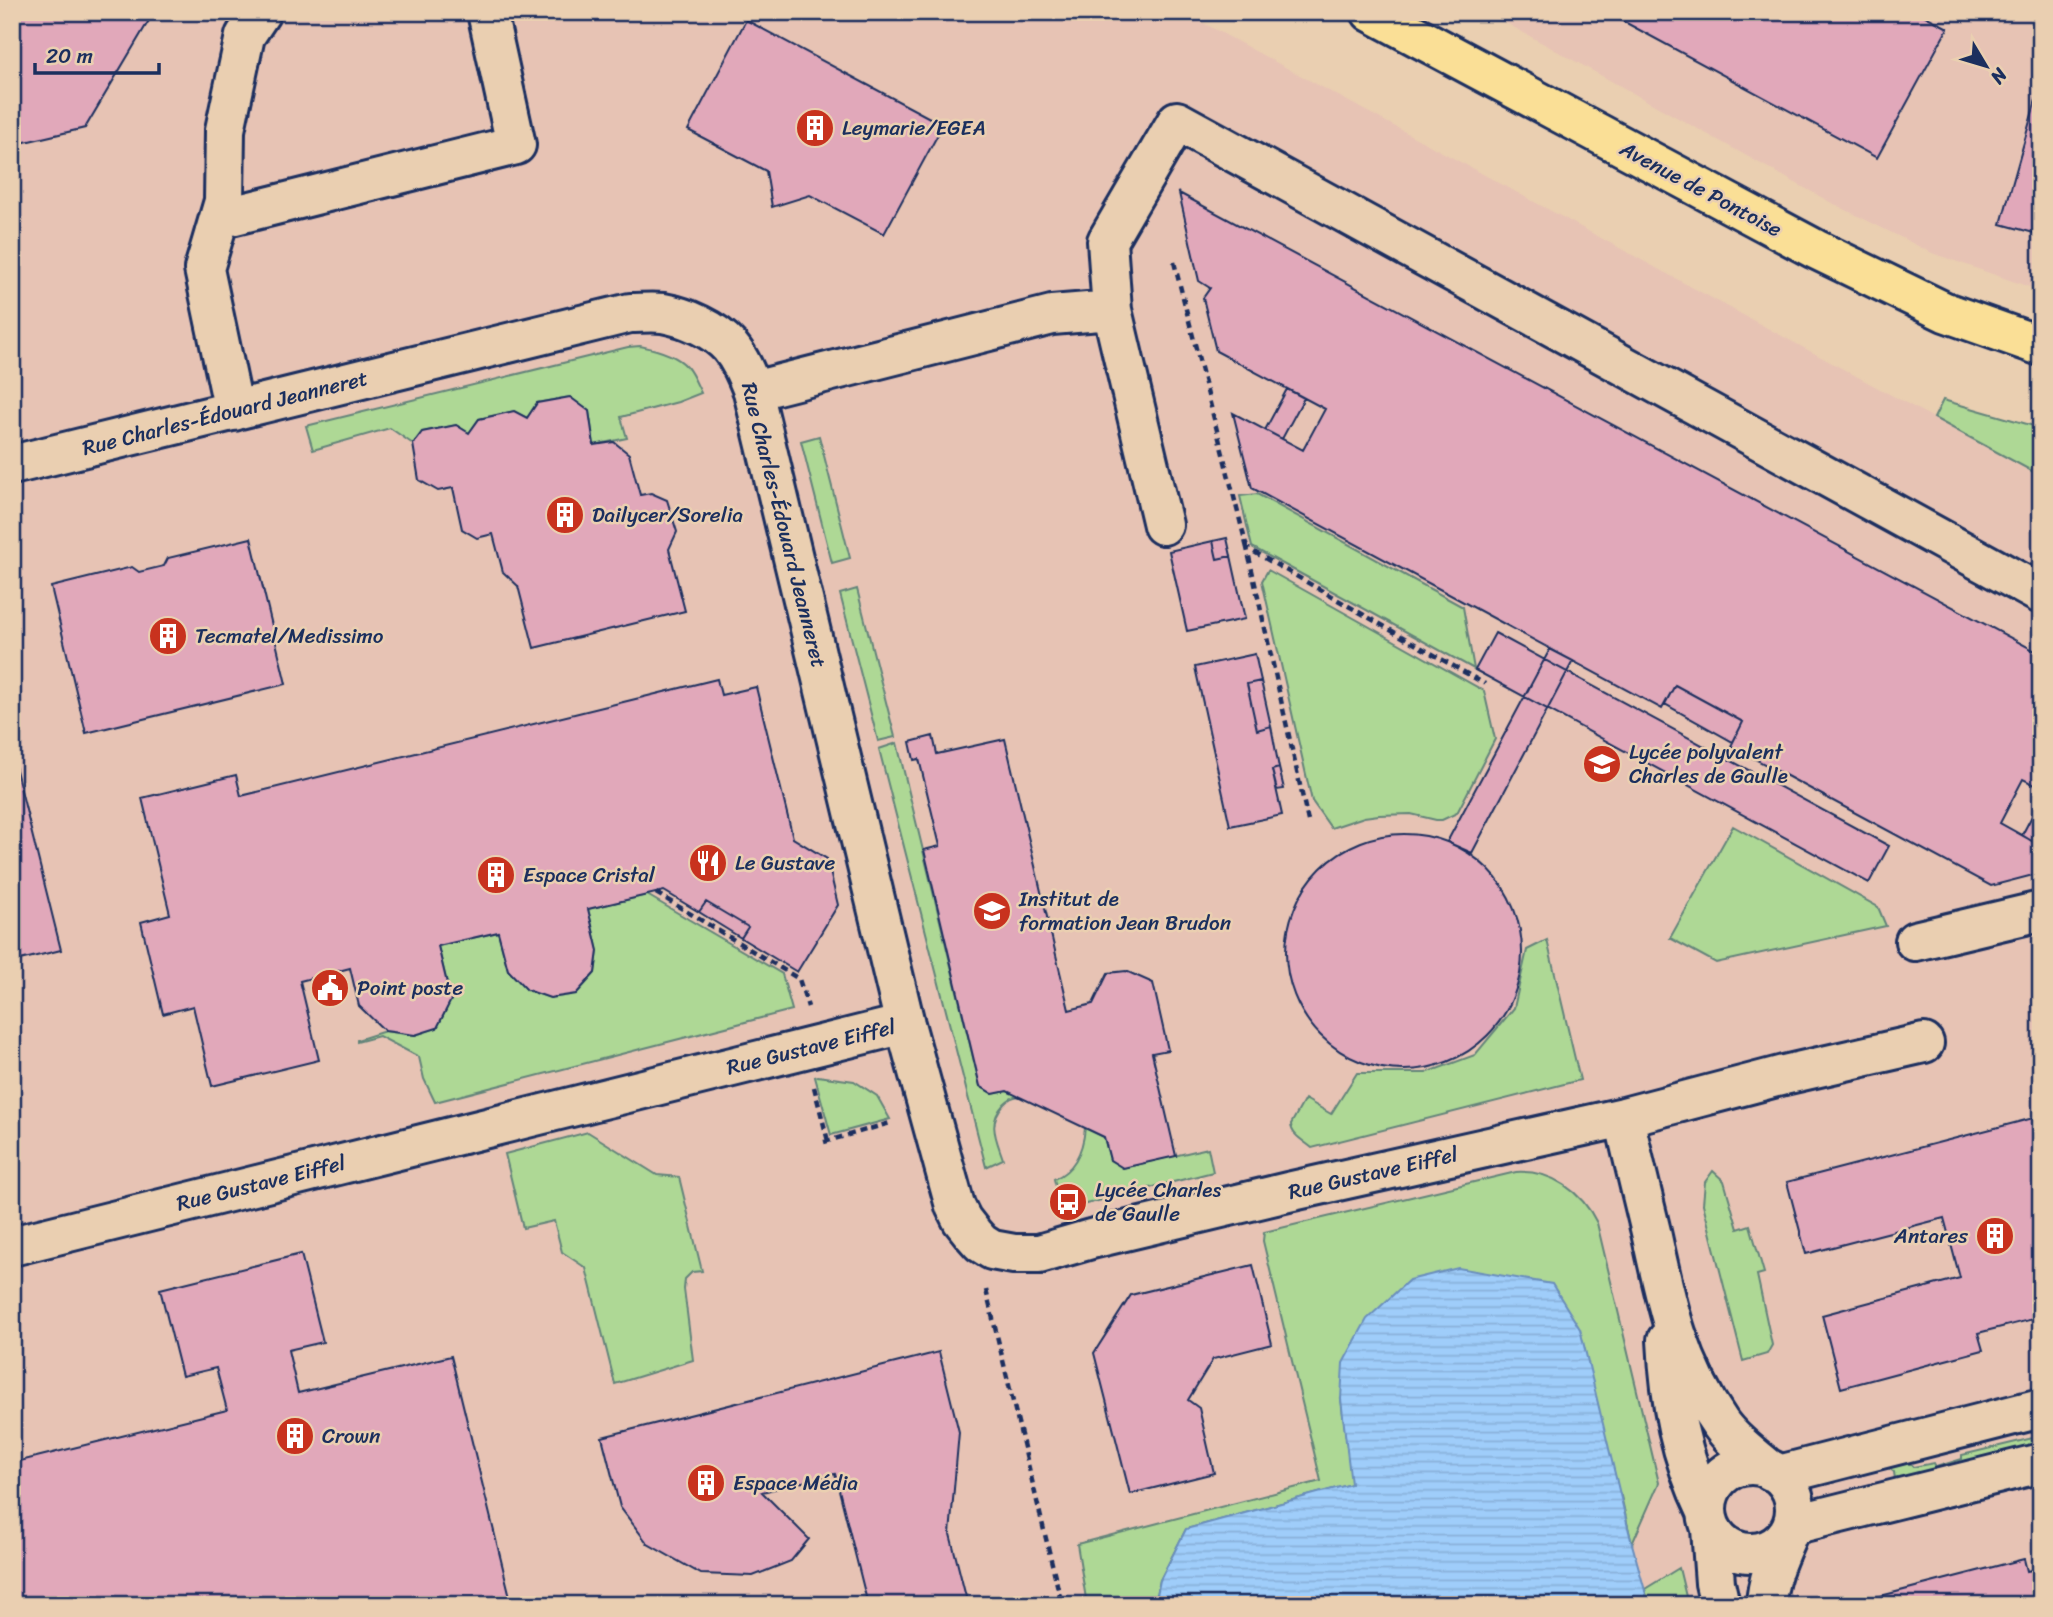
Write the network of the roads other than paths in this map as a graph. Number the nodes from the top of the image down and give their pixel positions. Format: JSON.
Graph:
{"nodes":[{"id":1,"x":261,"y":12,"type":"edge"},
{"id":2,"x":487,"y":12,"type":"edge"},
{"id":3,"x":1371,"y":12,"type":"edge"},
{"id":4,"x":219,"y":219,"type":"junction"},
{"id":5,"x":1112,"y":310,"type":"junction"},
{"id":6,"x":2041,"y":346,"type":"edge"},
{"id":7,"x":753,"y":391,"type":"junction"},
{"id":8,"x":234,"y":411,"type":"junction"},
{"id":9,"x":12,"y":465,"type":"edge"},
{"id":10,"x":1163,"y":525,"type":"dead end"},
{"id":11,"x":2041,"y":594,"type":"edge"},
{"id":12,"x":2041,"y":911,"type":"edge"},
{"id":13,"x":1915,"y":941,"type":"dead end"},
{"id":14,"x":905,"y":1024,"type":"junction"},
{"id":15,"x":1924,"y":1043,"type":"dead end"},
{"id":16,"x":1623,"y":1117,"type":"junction"},
{"id":17,"x":12,"y":1245,"type":"edge"},
{"id":18,"x":1665,"y":1300,"type":"junction"},
{"id":19,"x":2041,"y":1408,"type":"edge"},
{"id":20,"x":2041,"y":1463,"type":"edge"},
{"id":21,"x":1775,"y":1473,"type":"junction"},
{"id":22,"x":1709,"y":1520,"type":"junction"},
{"id":23,"x":1790,"y":1529,"type":"junction"},
{"id":24,"x":1720,"y":1605,"type":"edge"},
{"id":25,"x":1766,"y":1605,"type":"edge"}],
"edges":[{"from":1,"to":4,"type":"street"},
{"from":2,"to":4,"type":"street"},
{"from":3,"to":6,"type":"main road","name":"Avenue de Pontoise"},
{"from":4,"to":8,"type":"street"},
{"from":5,"to":7,"type":"street"},
{"from":5,"to":10,"type":"street"},
{"from":5,"to":11,"type":"street"},
{"from":7,"to":8,"type":"street","name":"Rue Charles-Édouard Jeanneret"},
{"from":7,"to":14,"type":"street","name":"Rue Charles-Édouard Jeanneret"},
{"from":8,"to":9,"type":"street","name":"Rue Charles-Édouard Jeanneret"},
{"from":12,"to":13,"type":"street"},
{"from":14,"to":16,"type":"street","name":"Rue Gustave Eiffel"},
{"from":14,"to":17,"type":"street","name":"Rue Gustave Eiffel"},
{"from":15,"to":16,"type":"street","name":"Rue Gustave Eiffel"},
{"from":16,"to":18,"type":"street"},
{"from":18,"to":21,"type":"street"},
{"from":18,"to":22,"type":"street"},
{"from":19,"to":21,"type":"street"},
{"from":20,"to":23,"type":"street"},
{"from":21,"to":22,"type":"street"},
{"from":21,"to":23,"type":"street"},
{"from":22,"to":23,"type":"street"},
{"from":22,"to":24,"type":"street"},
{"from":23,"to":25,"type":"street"}]}
